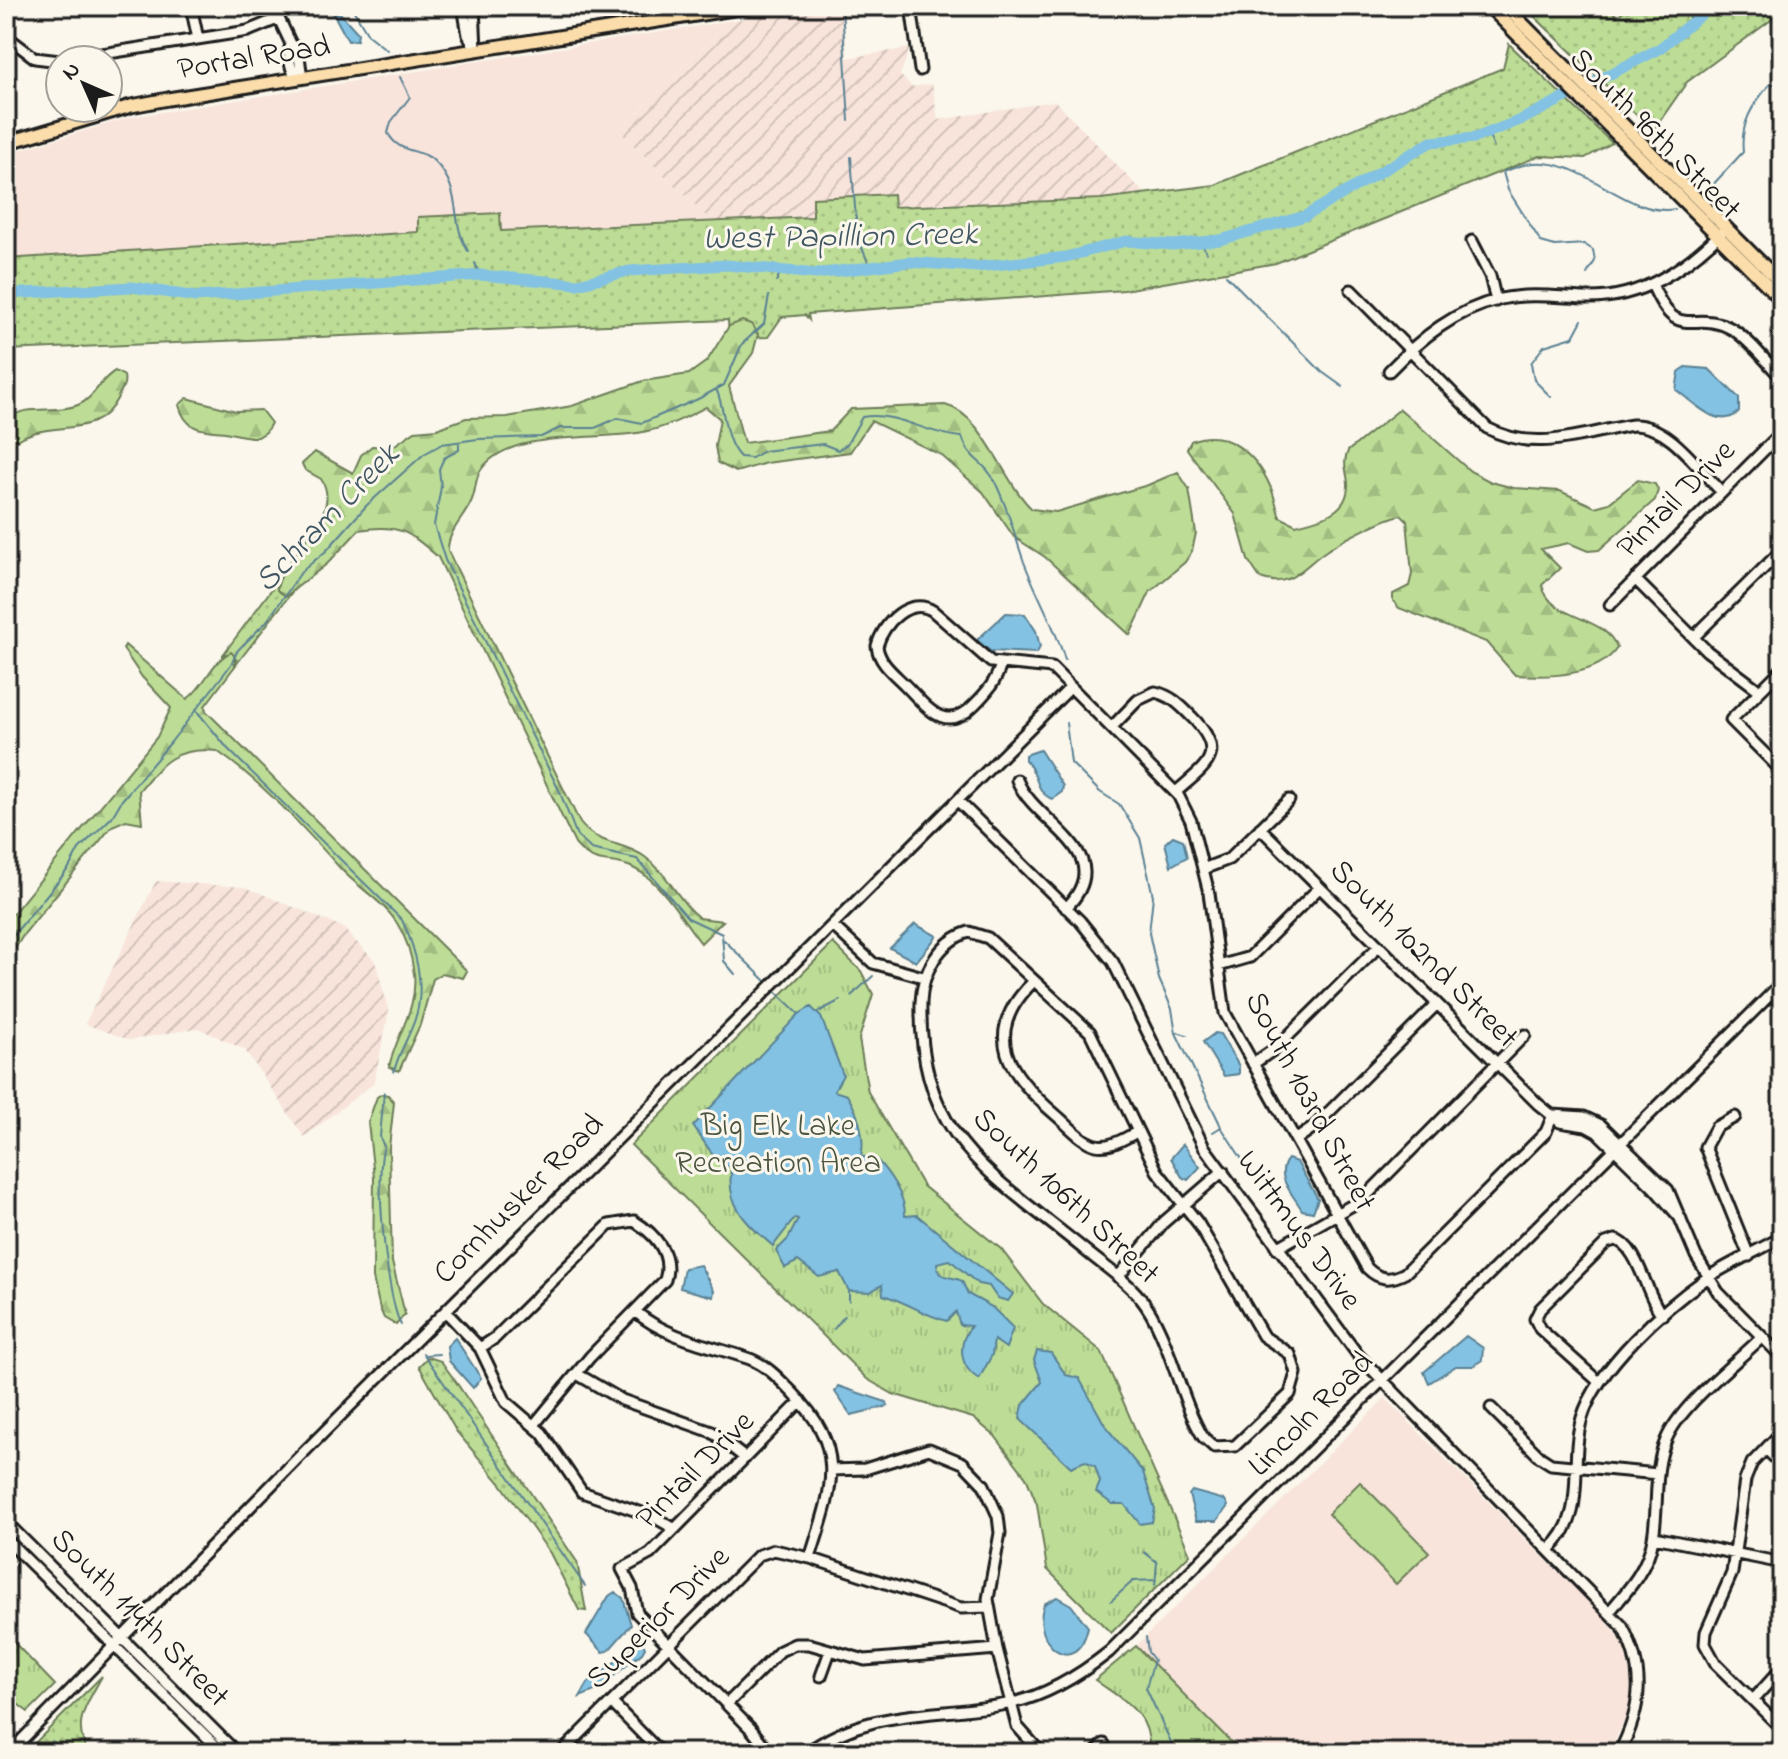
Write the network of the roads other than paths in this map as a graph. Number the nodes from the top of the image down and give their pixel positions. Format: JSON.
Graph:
{"nodes":[{"id":1,"x":191,"y":6,"type":"edge"},
{"id":2,"x":273,"y":6,"type":"edge"},
{"id":3,"x":463,"y":6,"type":"edge"},
{"id":4,"x":474,"y":6,"type":"edge"},
{"id":5,"x":752,"y":6,"type":"edge"},
{"id":6,"x":911,"y":6,"type":"edge"},
{"id":7,"x":1489,"y":6,"type":"edge"},
{"id":8,"x":1505,"y":6,"type":"edge"},
{"id":9,"x":277,"y":19,"type":"junction"},
{"id":10,"x":6,"y":36,"type":"edge"},
{"id":11,"x":198,"y":39,"type":"junction"},
{"id":12,"x":124,"y":50,"type":"edge"},
{"id":13,"x":476,"y":50,"type":"junction"},
{"id":14,"x":44,"y":59,"type":"edge"},
{"id":15,"x":1552,"y":61,"type":"junction"},
{"id":16,"x":920,"y":70,"type":"dead end"},
{"id":17,"x":298,"y":79,"type":"junction"},
{"id":18,"x":6,"y":143,"type":"edge"},
{"id":19,"x":1722,"y":232,"type":"junction"},
{"id":20,"x":1472,"y":241,"type":"dead end"},
{"id":21,"x":1652,"y":284,"type":"junction"},
{"id":22,"x":1782,"y":284,"type":"edge"},
{"id":23,"x":1351,"y":290,"type":"dead end"},
{"id":24,"x":1782,"y":300,"type":"edge"},
{"id":25,"x":1496,"y":301,"type":"junction"},
{"id":26,"x":1408,"y":351,"type":"junction"},
{"id":27,"x":1389,"y":371,"type":"dead end"},
{"id":28,"x":1782,"y":378,"type":"edge"},
{"id":29,"x":1782,"y":432,"type":"edge"},
{"id":30,"x":1722,"y":492,"type":"junction"},
{"id":31,"x":1782,"y":550,"type":"edge"},
{"id":32,"x":1635,"y":579,"type":"junction"},
{"id":33,"x":1610,"y":605,"type":"dead end"},
{"id":34,"x":1694,"y":637,"type":"junction"},
{"id":35,"x":1001,"y":664,"type":"junction"},
{"id":36,"x":1782,"y":669,"type":"edge"},
{"id":37,"x":1071,"y":687,"type":"junction"},
{"id":38,"x":1760,"y":691,"type":"junction"},
{"id":39,"x":1112,"y":727,"type":"junction"},
{"id":40,"x":1782,"y":771,"type":"edge"},
{"id":41,"x":1017,"y":780,"type":"dead end"},
{"id":42,"x":1176,"y":792,"type":"junction"},
{"id":43,"x":1289,"y":800,"type":"dead end"},
{"id":44,"x":958,"y":801,"type":"junction"},
{"id":45,"x":1260,"y":828,"type":"junction"},
{"id":46,"x":1203,"y":869,"type":"junction"},
{"id":47,"x":1319,"y":888,"type":"junction"},
{"id":48,"x":1066,"y":908,"type":"junction"},
{"id":49,"x":833,"y":926,"type":"junction"},
{"id":50,"x":1378,"y":947,"type":"junction"},
{"id":51,"x":1219,"y":966,"type":"junction"},
{"id":52,"x":923,"y":977,"type":"junction"},
{"id":53,"x":1034,"y":981,"type":"junction"},
{"id":54,"x":1782,"y":983,"type":"edge"},
{"id":55,"x":1436,"y":1005,"type":"junction"},
{"id":56,"x":1525,"y":1035,"type":"dead end"},
{"id":57,"x":1253,"y":1064,"type":"junction"},
{"id":58,"x":1496,"y":1064,"type":"junction"},
{"id":59,"x":1553,"y":1115,"type":"junction"},
{"id":60,"x":1735,"y":1117,"type":"dead end"},
{"id":61,"x":1137,"y":1132,"type":"junction"},
{"id":62,"x":1297,"y":1139,"type":"junction"},
{"id":63,"x":1619,"y":1146,"type":"junction"},
{"id":64,"x":1223,"y":1171,"type":"junction"},
{"id":65,"x":1183,"y":1206,"type":"junction"},
{"id":66,"x":1337,"y":1213,"type":"junction"},
{"id":67,"x":1782,"y":1237,"type":"edge"},
{"id":68,"x":1277,"y":1248,"type":"junction"},
{"id":69,"x":1749,"y":1256,"type":"junction"},
{"id":70,"x":1118,"y":1277,"type":"junction"},
{"id":71,"x":1708,"y":1277,"type":"junction"},
{"id":72,"x":446,"y":1312,"type":"junction"},
{"id":73,"x":636,"y":1312,"type":"junction"},
{"id":74,"x":1662,"y":1315,"type":"junction"},
{"id":75,"x":1762,"y":1337,"type":"junction"},
{"id":76,"x":480,"y":1348,"type":"junction"},
{"id":77,"x":1782,"y":1357,"type":"edge"},
{"id":78,"x":577,"y":1374,"type":"junction"},
{"id":79,"x":1383,"y":1381,"type":"junction"},
{"id":80,"x":1599,"y":1382,"type":"junction"},
{"id":81,"x":801,"y":1401,"type":"junction"},
{"id":82,"x":1491,"y":1408,"type":"dead end"},
{"id":83,"x":534,"y":1425,"type":"junction"},
{"id":84,"x":1782,"y":1432,"type":"edge"},
{"id":85,"x":1766,"y":1449,"type":"junction"},
{"id":86,"x":745,"y":1458,"type":"junction"},
{"id":87,"x":1782,"y":1465,"type":"edge"},
{"id":88,"x":1576,"y":1468,"type":"junction"},
{"id":89,"x":831,"y":1470,"type":"junction"},
{"id":90,"x":1658,"y":1474,"type":"junction"},
{"id":91,"x":6,"y":1522,"type":"edge"},
{"id":92,"x":675,"y":1529,"type":"junction"},
{"id":93,"x":1654,"y":1537,"type":"junction"},
{"id":94,"x":6,"y":1539,"type":"edge"},
{"id":95,"x":1550,"y":1549,"type":"junction"},
{"id":96,"x":1736,"y":1554,"type":"junction"},
{"id":97,"x":810,"y":1558,"type":"junction"},
{"id":98,"x":1782,"y":1563,"type":"edge"},
{"id":99,"x":988,"y":1607,"type":"junction"},
{"id":100,"x":1610,"y":1611,"type":"junction"},
{"id":101,"x":118,"y":1641,"type":"junction"},
{"id":102,"x":668,"y":1645,"type":"junction"},
{"id":103,"x":997,"y":1649,"type":"junction"},
{"id":104,"x":830,"y":1651,"type":"junction"},
{"id":105,"x":1782,"y":1668,"type":"edge"},
{"id":106,"x":821,"y":1676,"type":"dead end"},
{"id":107,"x":1753,"y":1700,"type":"junction"},
{"id":108,"x":612,"y":1703,"type":"junction"},
{"id":109,"x":1011,"y":1703,"type":"junction"},
{"id":110,"x":727,"y":1704,"type":"junction"},
{"id":111,"x":1782,"y":1729,"type":"edge"},
{"id":112,"x":1104,"y":1744,"type":"dead end"},
{"id":113,"x":9,"y":1753,"type":"edge"},
{"id":114,"x":223,"y":1753,"type":"edge"},
{"id":115,"x":237,"y":1753,"type":"edge"},
{"id":116,"x":561,"y":1753,"type":"edge"},
{"id":117,"x":661,"y":1753,"type":"edge"},
{"id":118,"x":770,"y":1753,"type":"edge"},
{"id":119,"x":806,"y":1753,"type":"edge"},
{"id":120,"x":1041,"y":1753,"type":"edge"},
{"id":121,"x":1095,"y":1753,"type":"edge"},
{"id":122,"x":1619,"y":1753,"type":"edge"}],
"edges":[{"from":1,"to":11,"type":"street"},
{"from":2,"to":9,"type":"street"},
{"from":3,"to":13,"type":"street"},
{"from":4,"to":13,"type":"street"},
{"from":5,"to":13,"type":"main road","name":"Portal Road"},
{"from":6,"to":16,"type":"street"},
{"from":7,"to":15,"type":"main road","name":"South 96th Street"},
{"from":8,"to":15,"type":"main road","name":"South 96th Street"},
{"from":9,"to":11,"type":"street"},
{"from":9,"to":17,"type":"street"},
{"from":10,"to":14,"type":"street"},
{"from":11,"to":12,"type":"street"},
{"from":13,"to":17,"type":"main road","name":"Portal Road"},
{"from":15,"to":19,"type":"main road","name":"South 96th Street"},
{"from":17,"to":18,"type":"main road","name":"Portal Road"},
{"from":19,"to":21,"type":"street"},
{"from":19,"to":22,"type":"main road","name":"South 96th Street"},
{"from":19,"to":24,"type":"main road","name":"South 96th Street"},
{"from":20,"to":25,"type":"street"},
{"from":21,"to":25,"type":"street"},
{"from":21,"to":28,"type":"street"},
{"from":23,"to":26,"type":"street"},
{"from":25,"to":26,"type":"street"},
{"from":26,"to":27,"type":"street"},
{"from":26,"to":30,"type":"street"},
{"from":29,"to":30,"type":"street","name":"Pintail Drive"},
{"from":30,"to":32,"type":"street","name":"Pintail Drive"},
{"from":31,"to":34,"type":"street"},
{"from":32,"to":33,"type":"street","name":"Pintail Drive"},
{"from":32,"to":34,"type":"street"},
{"from":34,"to":38,"type":"street"},
{"from":35,"to":35,"type":"street","name":"South 103rd Street"},
{"from":35,"to":37,"type":"street","name":"South 103rd Street"},
{"from":36,"to":38,"type":"street"},
{"from":37,"to":39,"type":"street","name":"South 103rd Street"},
{"from":37,"to":44,"type":"street","name":"Cornhusker Road"},
{"from":38,"to":40,"type":"street"},
{"from":39,"to":42,"type":"street","name":"South 103rd Street"},
{"from":39,"to":42,"type":"street"},
{"from":41,"to":48,"type":"street"},
{"from":42,"to":46,"type":"street","name":"South 103rd Street"},
{"from":43,"to":45,"type":"street"},
{"from":44,"to":48,"type":"street","name":"Wittmus Drive"},
{"from":44,"to":49,"type":"street","name":"Cornhusker Road"},
{"from":45,"to":46,"type":"street"},
{"from":45,"to":47,"type":"street","name":"South 102nd Street"},
{"from":46,"to":51,"type":"street","name":"South 103rd Street"},
{"from":47,"to":50,"type":"street","name":"South 102nd Street"},
{"from":47,"to":51,"type":"street"},
{"from":48,"to":64,"type":"street","name":"Wittmus Drive"},
{"from":49,"to":52,"type":"street"},
{"from":49,"to":72,"type":"street","name":"Cornhusker Road"},
{"from":50,"to":55,"type":"street","name":"South 102nd Street"},
{"from":50,"to":57,"type":"street"},
{"from":51,"to":57,"type":"street","name":"South 103rd Street"},
{"from":52,"to":53,"type":"street"},
{"from":52,"to":70,"type":"street","name":"South 106th Street"},
{"from":53,"to":61,"type":"street"},
{"from":53,"to":61,"type":"street"},
{"from":54,"to":63,"type":"street","name":"Lincoln Road"},
{"from":55,"to":58,"type":"street","name":"South 102nd Street"},
{"from":55,"to":62,"type":"street"},
{"from":56,"to":58,"type":"street"},
{"from":57,"to":62,"type":"street","name":"South 103rd Street"},
{"from":58,"to":59,"type":"street","name":"South 102nd Street"},
{"from":58,"to":66,"type":"street"},
{"from":59,"to":63,"type":"street"},
{"from":59,"to":66,"type":"street","name":"South 103rd Street"},
{"from":60,"to":69,"type":"street"},
{"from":61,"to":65,"type":"street"},
{"from":62,"to":66,"type":"street","name":"South 103rd Street"},
{"from":63,"to":71,"type":"street"},
{"from":63,"to":79,"type":"street","name":"Lincoln Road"},
{"from":64,"to":65,"type":"street"},
{"from":64,"to":68,"type":"street","name":"Wittmus Drive"},
{"from":65,"to":70,"type":"street"},
{"from":65,"to":70,"type":"street","name":"South 106th Street"},
{"from":66,"to":68,"type":"street"},
{"from":67,"to":69,"type":"street"},
{"from":68,"to":79,"type":"street","name":"Wittmus Drive"},
{"from":69,"to":71,"type":"street"},
{"from":71,"to":74,"type":"street"},
{"from":71,"to":75,"type":"street"},
{"from":72,"to":76,"type":"street"},
{"from":72,"to":101,"type":"street","name":"Cornhusker Road"},
{"from":73,"to":76,"type":"street"},
{"from":73,"to":78,"type":"street"},
{"from":73,"to":81,"type":"street"},
{"from":74,"to":80,"type":"street"},
{"from":74,"to":80,"type":"street"},
{"from":75,"to":77,"type":"street"},
{"from":75,"to":90,"type":"street"},
{"from":76,"to":83,"type":"street"},
{"from":78,"to":83,"type":"street"},
{"from":78,"to":86,"type":"street"},
{"from":79,"to":95,"type":"street","name":"Wittmus Drive"},
{"from":79,"to":109,"type":"street","name":"Lincoln Road"},
{"from":80,"to":88,"type":"street"},
{"from":81,"to":86,"type":"street","name":"Pintail Drive"},
{"from":81,"to":89,"type":"street"},
{"from":82,"to":88,"type":"street"},
{"from":83,"to":92,"type":"street"},
{"from":84,"to":85,"type":"street"},
{"from":85,"to":87,"type":"street"},
{"from":85,"to":96,"type":"street"},
{"from":86,"to":92,"type":"street","name":"Pintail Drive"},
{"from":88,"to":90,"type":"street"},
{"from":88,"to":95,"type":"street"},
{"from":89,"to":97,"type":"street"},
{"from":89,"to":99,"type":"street"},
{"from":90,"to":93,"type":"street"},
{"from":91,"to":101,"type":"street","name":"South 114th Street"},
{"from":92,"to":102,"type":"street","name":"Pintail Drive"},
{"from":93,"to":96,"type":"street"},
{"from":93,"to":100,"type":"street"},
{"from":94,"to":101,"type":"street","name":"South 114th Street"},
{"from":95,"to":100,"type":"street","name":"Wittmus Drive"},
{"from":96,"to":98,"type":"street"},
{"from":96,"to":107,"type":"street"},
{"from":97,"to":99,"type":"street","name":"Superior Drive"},
{"from":97,"to":102,"type":"street","name":"Superior Drive"},
{"from":99,"to":103,"type":"street"},
{"from":100,"to":122,"type":"street","name":"Wittmus Drive"},
{"from":101,"to":113,"type":"street","name":"Cornhusker Road"},
{"from":101,"to":114,"type":"street","name":"South 114th Street"},
{"from":101,"to":115,"type":"street","name":"South 114th Street"},
{"from":102,"to":108,"type":"street","name":"Superior Drive"},
{"from":102,"to":110,"type":"street"},
{"from":103,"to":104,"type":"street"},
{"from":103,"to":109,"type":"street"},
{"from":104,"to":106,"type":"street"},
{"from":104,"to":110,"type":"street"},
{"from":105,"to":107,"type":"street"},
{"from":107,"to":111,"type":"street"},
{"from":108,"to":116,"type":"street","name":"Superior Drive"},
{"from":108,"to":117,"type":"street"},
{"from":109,"to":119,"type":"street","name":"Lincoln Road"},
{"from":109,"to":120,"type":"street"},
{"from":110,"to":118,"type":"street"},
{"from":112,"to":121,"type":"street"}]}
